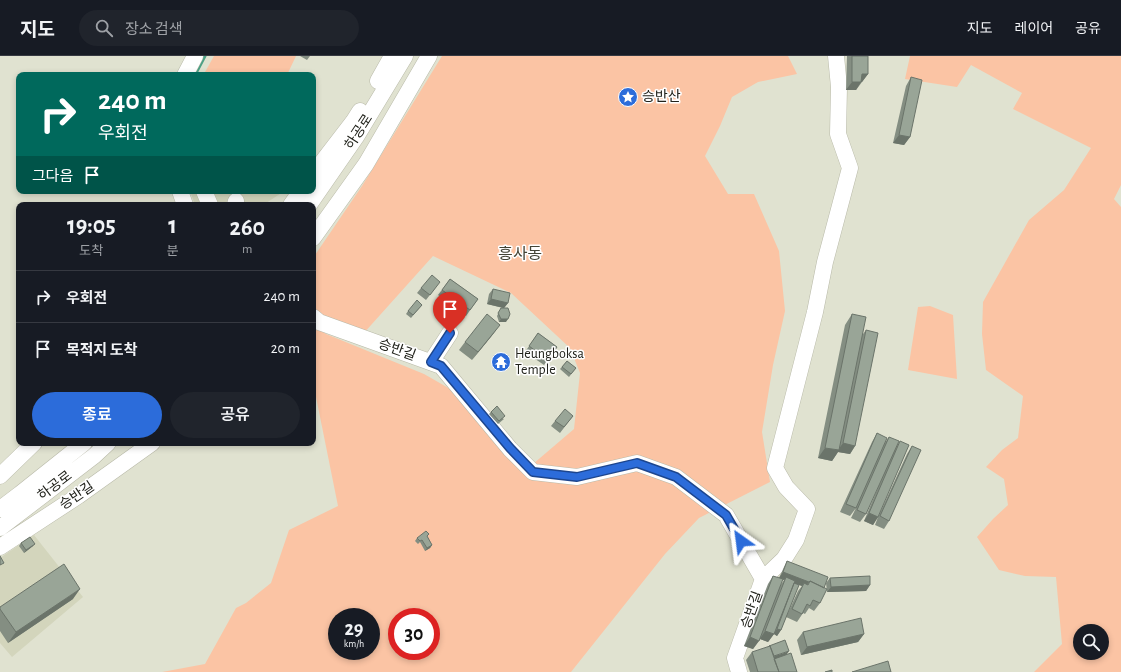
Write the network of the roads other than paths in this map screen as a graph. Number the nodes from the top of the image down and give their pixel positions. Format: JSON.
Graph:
{"nodes":[{"id":1,"x":195,"y":56,"type":"edge"},
{"id":2,"x":392,"y":56,"type":"edge"},
{"id":3,"x":405,"y":56,"type":"edge"},
{"id":4,"x":429,"y":56,"type":"edge"},
{"id":5,"x":836,"y":56,"type":"edge"},
{"id":6,"x":187,"y":72,"type":"edge"},
{"id":7,"x":316,"y":170,"type":"edge"},
{"id":8,"x":311,"y":202,"type":"edge"},
{"id":9,"x":316,"y":234,"type":"edge"},
{"id":10,"x":316,"y":320,"type":"edge"},
{"id":11,"x":450,"y":333,"type":"dead end"},
{"id":12,"x":431,"y":362,"type":"junction"},
{"id":13,"x":31,"y":446,"type":"edge"},
{"id":14,"x":80,"y":446,"type":"edge"},
{"id":15,"x":105,"y":446,"type":"edge"},
{"id":16,"x":148,"y":446,"type":"edge"},
{"id":17,"x":0,"y":476,"type":"edge"},
{"id":18,"x":0,"y":509,"type":"edge"},
{"id":19,"x":0,"y":528,"type":"edge"},
{"id":20,"x":0,"y":547,"type":"edge"},
{"id":21,"x":763,"y":579,"type":"junction"},
{"id":22,"x":739,"y":672,"type":"edge"}],
"edges":[{"from":1,"to":6,"type":"street"},
{"from":2,"to":7,"type":"street","name":"하공로"},
{"from":3,"to":8,"type":"street","name":"하공로"},
{"from":4,"to":9,"type":"street"},
{"from":5,"to":21,"type":"street"},
{"from":10,"to":12,"type":"street","name":"승반길"},
{"from":11,"to":12,"type":"street"},
{"from":12,"to":21,"type":"street","name":"승반길"},
{"from":13,"to":17,"type":"street"},
{"from":14,"to":18,"type":"street","name":"하공로"},
{"from":15,"to":19,"type":"street","name":"하공로"},
{"from":16,"to":20,"type":"street","name":"승반길"},
{"from":21,"to":22,"type":"street","name":"승반길"}]}
